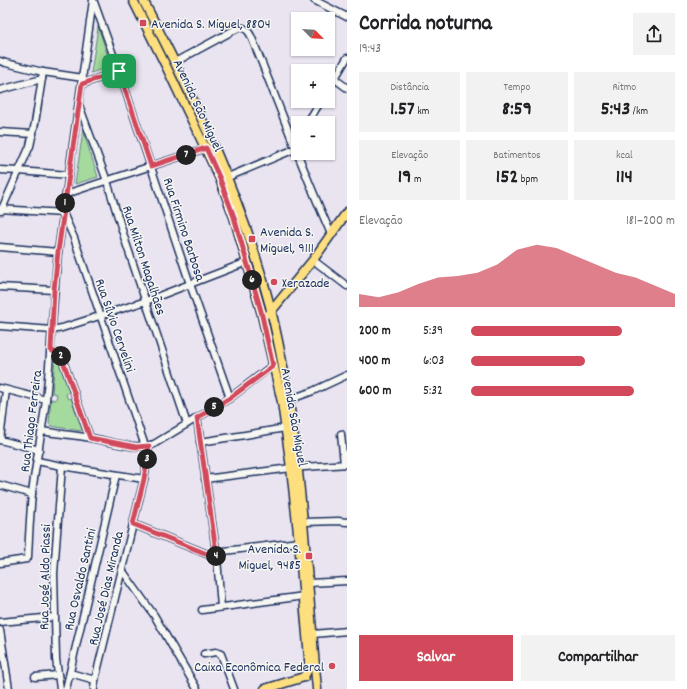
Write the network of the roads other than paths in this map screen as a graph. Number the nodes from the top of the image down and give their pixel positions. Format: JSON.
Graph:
{"nodes":[{"id":1,"x":93,"y":0,"type":"edge"},
{"id":2,"x":133,"y":0,"type":"edge"},
{"id":3,"x":142,"y":0,"type":"edge"},
{"id":4,"x":314,"y":0,"type":"edge"},
{"id":5,"x":347,"y":17,"type":"edge"},
{"id":6,"x":347,"y":58,"type":"edge"},
{"id":7,"x":0,"y":61,"type":"edge"},
{"id":8,"x":175,"y":62,"type":"junction"},
{"id":9,"x":119,"y":71,"type":"junction"},
{"id":10,"x":43,"y":72,"type":"junction"},
{"id":11,"x":42,"y":79,"type":"junction"},
{"id":12,"x":335,"y":79,"type":"joint"},
{"id":13,"x":82,"y":81,"type":"junction"},
{"id":14,"x":347,"y":88,"type":"edge"},
{"id":15,"x":0,"y":90,"type":"edge"},
{"id":16,"x":79,"y":104,"type":"junction"},
{"id":17,"x":0,"y":132,"type":"edge"},
{"id":18,"x":33,"y":134,"type":"junction"},
{"id":19,"x":291,"y":138,"type":"edge"},
{"id":20,"x":291,"y":147,"type":"edge"},
{"id":21,"x":206,"y":148,"type":"junction"},
{"id":22,"x":300,"y":160,"type":"edge"},
{"id":23,"x":151,"y":166,"type":"junction"},
{"id":24,"x":0,"y":170,"type":"edge"},
{"id":25,"x":19,"y":171,"type":"junction"},
{"id":26,"x":69,"y":176,"type":"junction"},
{"id":27,"x":228,"y":177,"type":"junction"},
{"id":28,"x":107,"y":181,"type":"junction"},
{"id":29,"x":66,"y":194,"type":"junction"},
{"id":30,"x":1,"y":210,"type":"edge"},
{"id":31,"x":347,"y":212,"type":"edge"},
{"id":32,"x":64,"y":213,"type":"junction"},
{"id":33,"x":331,"y":234,"type":"junction"},
{"id":34,"x":0,"y":248,"type":"edge"},
{"id":35,"x":58,"y":252,"type":"junction"},
{"id":36,"x":312,"y":260,"type":"junction"},
{"id":37,"x":247,"y":262,"type":"junction"},
{"id":38,"x":190,"y":284,"type":"junction"},
{"id":39,"x":347,"y":286,"type":"edge"},
{"id":40,"x":0,"y":287,"type":"edge"},
{"id":41,"x":54,"y":290,"type":"junction"},
{"id":42,"x":146,"y":301,"type":"junction"},
{"id":43,"x":271,"y":312,"type":"junction"},
{"id":44,"x":100,"y":316,"type":"junction"},
{"id":45,"x":263,"y":321,"type":"junction"},
{"id":46,"x":0,"y":326,"type":"edge"},
{"id":47,"x":52,"y":330,"type":"junction"},
{"id":48,"x":51,"y":350,"type":"junction"},
{"id":49,"x":273,"y":366,"type":"junction"},
{"id":50,"x":347,"y":375,"type":"edge"},
{"id":51,"x":3,"y":389,"type":"edge"},
{"id":52,"x":230,"y":398,"type":"junction"},
{"id":53,"x":46,"y":400,"type":"junction"},
{"id":54,"x":285,"y":402,"type":"junction"},
{"id":55,"x":197,"y":418,"type":"junction"},
{"id":56,"x":187,"y":424,"type":"junction"},
{"id":57,"x":285,"y":428,"type":"junction"},
{"id":58,"x":42,"y":432,"type":"junction"},
{"id":59,"x":341,"y":434,"type":"dead end"},
{"id":60,"x":90,"y":438,"type":"junction"},
{"id":61,"x":0,"y":440,"type":"edge"},
{"id":62,"x":200,"y":442,"type":"junction"},
{"id":63,"x":147,"y":446,"type":"junction"},
{"id":64,"x":39,"y":450,"type":"junction"},
{"id":65,"x":38,"y":461,"type":"junction"},
{"id":66,"x":345,"y":464,"type":"edge"},
{"id":67,"x":62,"y":466,"type":"junction"},
{"id":68,"x":294,"y":467,"type":"junction"},
{"id":69,"x":116,"y":475,"type":"junction"},
{"id":70,"x":205,"y":478,"type":"junction"},
{"id":71,"x":144,"y":479,"type":"junction"},
{"id":72,"x":0,"y":485,"type":"edge"},
{"id":73,"x":32,"y":494,"type":"junction"},
{"id":74,"x":304,"y":522,"type":"junction"},
{"id":75,"x":347,"y":522,"type":"edge"},
{"id":76,"x":133,"y":524,"type":"junction"},
{"id":77,"x":299,"y":542,"type":"junction"},
{"id":78,"x":216,"y":552,"type":"junction"},
{"id":79,"x":217,"y":558,"type":"junction"},
{"id":80,"x":0,"y":563,"type":"edge"},
{"id":81,"x":122,"y":570,"type":"junction"},
{"id":82,"x":347,"y":581,"type":"edge"},
{"id":83,"x":309,"y":583,"type":"junction"},
{"id":84,"x":304,"y":596,"type":"junction"},
{"id":85,"x":221,"y":607,"type":"junction"},
{"id":86,"x":202,"y":610,"type":"dead end"},
{"id":87,"x":54,"y":617,"type":"junction"},
{"id":88,"x":0,"y":622,"type":"edge"},
{"id":89,"x":0,"y":630,"type":"edge"},
{"id":90,"x":347,"y":631,"type":"edge"},
{"id":91,"x":313,"y":634,"type":"junction"},
{"id":92,"x":204,"y":654,"type":"dead end"},
{"id":93,"x":70,"y":674,"type":"junction"},
{"id":94,"x":58,"y":675,"type":"junction"},
{"id":95,"x":35,"y":677,"type":"dead end"},
{"id":96,"x":304,"y":677,"type":"junction"},
{"id":97,"x":95,"y":680,"type":"junction"},
{"id":98,"x":9,"y":689,"type":"edge"},
{"id":99,"x":60,"y":689,"type":"edge"},
{"id":100,"x":66,"y":689,"type":"edge"},
{"id":101,"x":94,"y":689,"type":"edge"},
{"id":102,"x":197,"y":689,"type":"edge"},
{"id":103,"x":234,"y":689,"type":"edge"},
{"id":104,"x":265,"y":689,"type":"edge"},
{"id":105,"x":317,"y":689,"type":"edge"}],
"edges":[{"from":1,"to":9,"type":"street","name":"Rua Firmino Barbosa"},
{"from":1,"to":13,"type":"street","name":"Rua Thiago Ferreira"},
{"from":2,"to":21,"type":"main road","name":"Avenida São Miguel"},
{"from":3,"to":8,"type":"main road","name":"Avenida São Miguel"},
{"from":4,"to":5,"type":"street"},
{"from":6,"to":12,"type":"street"},
{"from":7,"to":10,"type":"street"},
{"from":8,"to":19,"type":"street"},
{"from":8,"to":27,"type":"main road","name":"Avenida São Miguel"},
{"from":9,"to":13,"type":"street"},
{"from":9,"to":23,"type":"street","name":"Rua Firmino Barbosa"},
{"from":10,"to":11,"type":"street"},
{"from":10,"to":13,"type":"street"},
{"from":11,"to":15,"type":"street"},
{"from":11,"to":18,"type":"street"},
{"from":12,"to":14,"type":"street"},
{"from":13,"to":16,"type":"street","name":"Rua Thiago Ferreira"},
{"from":16,"to":26,"type":"street","name":"Rua Thiago Ferreira"},
{"from":16,"to":28,"type":"street","name":"Rua Milton Magalhães"},
{"from":17,"to":18,"type":"street"},
{"from":18,"to":25,"type":"street"},
{"from":20,"to":27,"type":"street"},
{"from":21,"to":23,"type":"street"},
{"from":21,"to":37,"type":"main road","name":"Avenida São Miguel"},
{"from":22,"to":33,"type":"street"},
{"from":23,"to":28,"type":"street"},
{"from":23,"to":38,"type":"street","name":"Rua Firmino Barbosa"},
{"from":24,"to":25,"type":"street"},
{"from":25,"to":26,"type":"street"},
{"from":25,"to":30,"type":"street"},
{"from":26,"to":29,"type":"street","name":"Rua Thiago Ferreira"},
{"from":27,"to":43,"type":"main road","name":"Avenida São Miguel"},
{"from":28,"to":29,"type":"street"},
{"from":28,"to":42,"type":"street","name":"Rua Milton Magalhães"},
{"from":29,"to":32,"type":"street","name":"Rua Thiago Ferreira"},
{"from":30,"to":32,"type":"street"},
{"from":31,"to":33,"type":"main road"},
{"from":32,"to":35,"type":"street","name":"Rua Thiago Ferreira"},
{"from":32,"to":44,"type":"street","name":"Rua Sílvio Cervelini"},
{"from":33,"to":36,"type":"main road"},
{"from":34,"to":35,"type":"street"},
{"from":35,"to":41,"type":"street","name":"Rua Thiago Ferreira"},
{"from":36,"to":39,"type":"street"},
{"from":36,"to":43,"type":"main road"},
{"from":37,"to":38,"type":"street"},
{"from":37,"to":45,"type":"main road","name":"Avenida São Miguel"},
{"from":38,"to":42,"type":"street"},
{"from":38,"to":52,"type":"street","name":"Rua Firmino Barbosa"},
{"from":40,"to":41,"type":"street"},
{"from":41,"to":47,"type":"street","name":"Rua Thiago Ferreira"},
{"from":42,"to":44,"type":"street"},
{"from":42,"to":56,"type":"street","name":"Rua Milton Magalhães"},
{"from":43,"to":45,"type":"main road"},
{"from":43,"to":54,"type":"main road","name":"Avenida São Miguel"},
{"from":44,"to":47,"type":"street"},
{"from":44,"to":63,"type":"street","name":"Rua Sílvio Cervelini"},
{"from":45,"to":49,"type":"main road","name":"Avenida São Miguel"},
{"from":46,"to":47,"type":"street"},
{"from":47,"to":48,"type":"street","name":"Rua Thiago Ferreira"},
{"from":48,"to":53,"type":"street","name":"Rua Thiago Ferreira"},
{"from":48,"to":60,"type":"street"},
{"from":49,"to":52,"type":"street"},
{"from":49,"to":54,"type":"main road","name":"Avenida São Miguel"},
{"from":50,"to":54,"type":"street"},
{"from":51,"to":53,"type":"street"},
{"from":51,"to":61,"type":"street"},
{"from":52,"to":55,"type":"street"},
{"from":53,"to":58,"type":"street","name":"Rua Thiago Ferreira"},
{"from":54,"to":57,"type":"main road","name":"Avenida São Miguel"},
{"from":54,"to":68,"type":"main road","name":"Avenida São Miguel"},
{"from":55,"to":56,"type":"street"},
{"from":55,"to":62,"type":"street"},
{"from":56,"to":63,"type":"street"},
{"from":57,"to":62,"type":"street"},
{"from":57,"to":68,"type":"main road","name":"Avenida São Miguel"},
{"from":58,"to":60,"type":"street"},
{"from":58,"to":64,"type":"street","name":"Rua Thiago Ferreira"},
{"from":59,"to":66,"type":"street"},
{"from":60,"to":63,"type":"street"},
{"from":61,"to":64,"type":"street"},
{"from":62,"to":70,"type":"street"},
{"from":63,"to":71,"type":"street","name":"Rua José Dias Miranda"},
{"from":64,"to":65,"type":"street","name":"Rua Thiago Ferreira"},
{"from":65,"to":67,"type":"street"},
{"from":65,"to":73,"type":"street","name":"Rua Thiago Ferreira"},
{"from":66,"to":68,"type":"street"},
{"from":67,"to":69,"type":"street"},
{"from":67,"to":87,"type":"street","name":"Rua José Aldo Piassi"},
{"from":68,"to":70,"type":"street"},
{"from":68,"to":74,"type":"main road","name":"Avenida São Miguel"},
{"from":68,"to":77,"type":"main road","name":"Avenida São Miguel"},
{"from":69,"to":71,"type":"street"},
{"from":69,"to":93,"type":"street","name":"Rua Osvaldo Santini"},
{"from":70,"to":78,"type":"street"},
{"from":71,"to":76,"type":"street","name":"Rua José Dias Miranda"},
{"from":72,"to":73,"type":"street"},
{"from":73,"to":80,"type":"street","name":"Rua Thiago Ferreira"},
{"from":74,"to":75,"type":"street"},
{"from":74,"to":83,"type":"main road","name":"Avenida São Miguel"},
{"from":76,"to":79,"type":"street"},
{"from":76,"to":81,"type":"street","name":"Rua José Dias Miranda"},
{"from":77,"to":78,"type":"street"},
{"from":77,"to":84,"type":"main road","name":"Avenida São Miguel"},
{"from":78,"to":79,"type":"street"},
{"from":79,"to":85,"type":"street"},
{"from":81,"to":97,"type":"street","name":"Rua José Dias Miranda"},
{"from":81,"to":102,"type":"street"},
{"from":82,"to":83,"type":"street"},
{"from":83,"to":91,"type":"main road","name":"Avenida São Miguel"},
{"from":84,"to":85,"type":"street"},
{"from":84,"to":96,"type":"main road","name":"Avenida São Miguel"},
{"from":85,"to":86,"type":"street"},
{"from":87,"to":88,"type":"street"},
{"from":87,"to":94,"type":"street","name":"Rua José Aldo Piassi"},
{"from":89,"to":98,"type":"street"},
{"from":90,"to":91,"type":"street"},
{"from":91,"to":105,"type":"main road","name":"Avenida São Miguel"},
{"from":92,"to":103,"type":"street"},
{"from":93,"to":97,"type":"street"},
{"from":93,"to":100,"type":"street","name":"Rua Osvaldo Santini"},
{"from":94,"to":95,"type":"street"},
{"from":94,"to":99,"type":"street","name":"Rua José Aldo Piassi"},
{"from":96,"to":104,"type":"main road"},
{"from":96,"to":105,"type":"main road","name":"Avenida São Miguel"},
{"from":97,"to":101,"type":"street","name":"Rua José Dias Miranda"}]}
